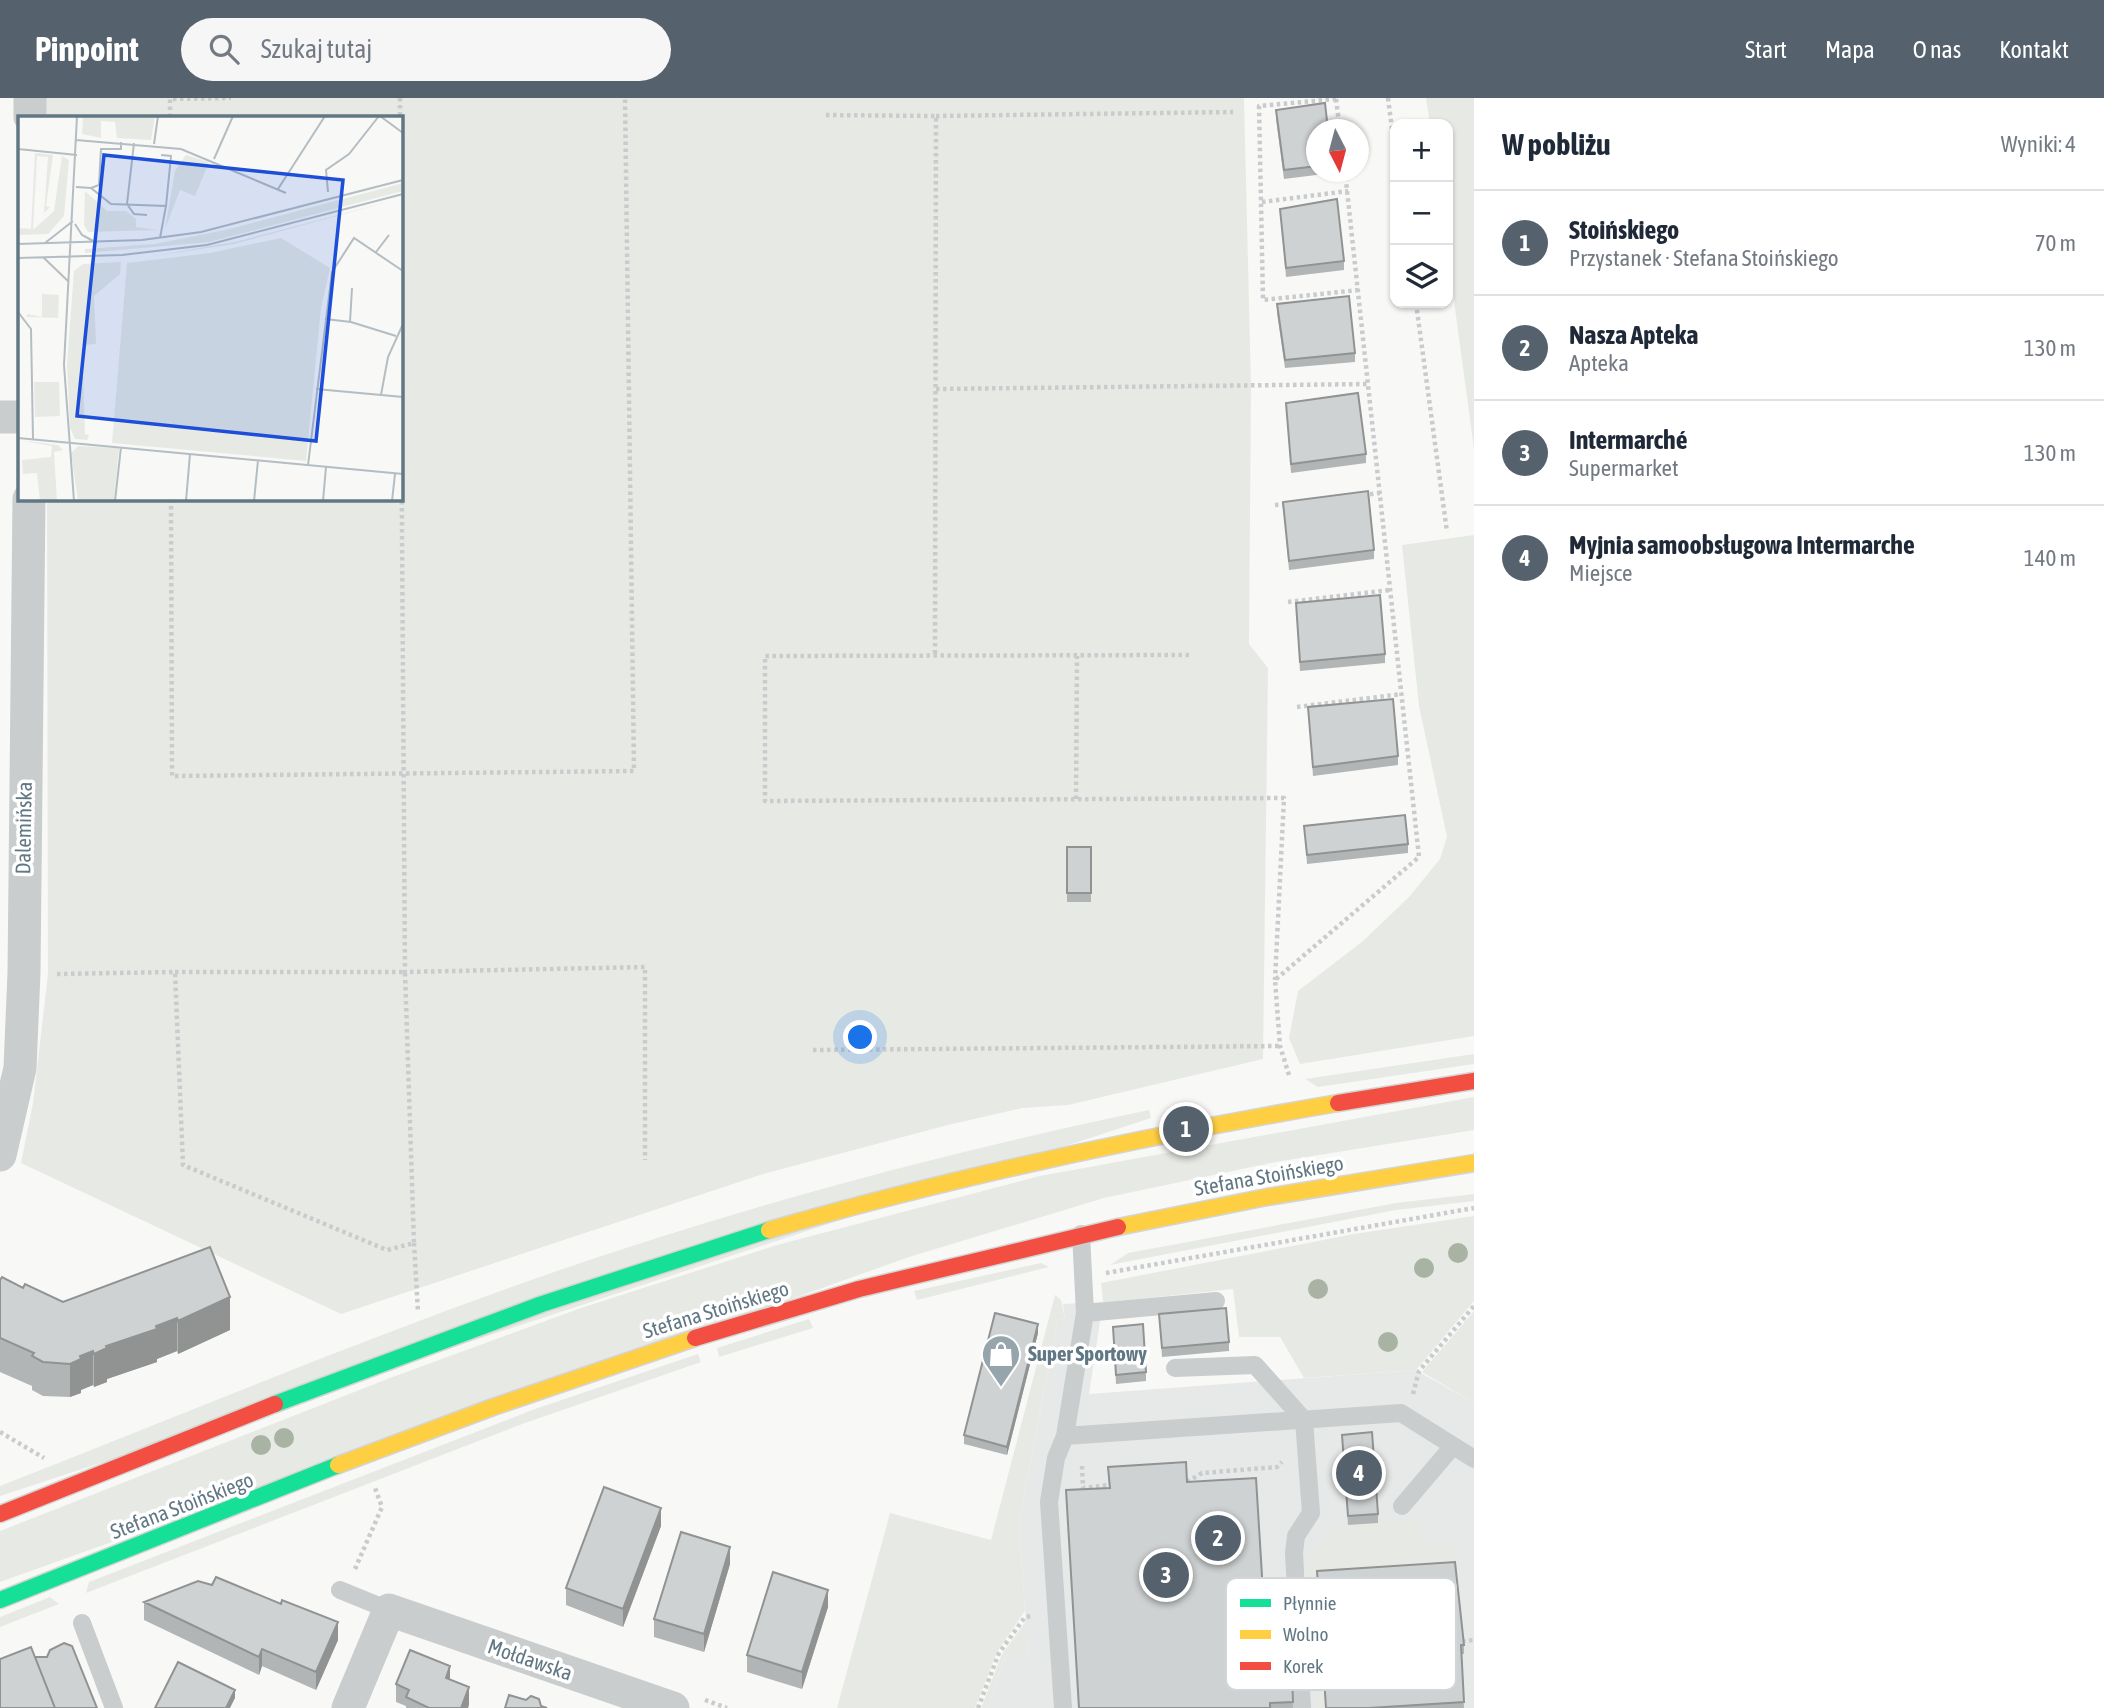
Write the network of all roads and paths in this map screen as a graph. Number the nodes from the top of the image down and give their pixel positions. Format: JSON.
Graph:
{"nodes":[{"id":1,"x":30,"y":98,"type":"edge"},
{"id":2,"x":231,"y":98,"type":"edge"},
{"id":3,"x":400,"y":98,"type":"edge"},
{"id":4,"x":625,"y":98,"type":"edge"},
{"id":5,"x":1336,"y":98,"type":"edge"},
{"id":6,"x":1388,"y":98,"type":"edge"},
{"id":7,"x":1233,"y":112,"type":"dead end"},
{"id":8,"x":826,"y":115,"type":"dead end"},
{"id":9,"x":30,"y":116,"type":"edge"},
{"id":10,"x":170,"y":116,"type":"edge"},
{"id":11,"x":400,"y":116,"type":"edge"},
{"id":12,"x":936,"y":116,"type":"junction"},
{"id":13,"x":1339,"y":119,"type":"edge"},
{"id":14,"x":1391,"y":119,"type":"edge"},
{"id":15,"x":1347,"y":182,"type":"edge"},
{"id":16,"x":1348,"y":191,"type":"junction"},
{"id":17,"x":1262,"y":202,"type":"junction"},
{"id":18,"x":1359,"y":290,"type":"junction"},
{"id":19,"x":1417,"y":308,"type":"edge"},
{"id":20,"x":1369,"y":384,"type":"junction"},
{"id":21,"x":936,"y":389,"type":"junction"},
{"id":22,"x":0,"y":417,"type":"edge"},
{"id":23,"x":18,"y":417,"type":"edge"},
{"id":24,"x":1380,"y":493,"type":"junction"},
{"id":25,"x":1354,"y":496,"type":"edge"},
{"id":26,"x":29,"y":500,"type":"edge"},
{"id":27,"x":171,"y":500,"type":"edge"},
{"id":28,"x":401,"y":500,"type":"edge"},
{"id":29,"x":1301,"y":502,"type":"edge"},
{"id":30,"x":1275,"y":505,"type":"dead end"},
{"id":31,"x":1447,"y":531,"type":"dead end"},
{"id":32,"x":1391,"y":590,"type":"junction"},
{"id":33,"x":1288,"y":602,"type":"dead end"},
{"id":34,"x":1077,"y":656,"type":"junction"},
{"id":35,"x":1189,"y":656,"type":"dead end"},
{"id":36,"x":935,"y":657,"type":"junction"},
{"id":37,"x":1402,"y":694,"type":"junction"},
{"id":38,"x":1297,"y":708,"type":"dead end"},
{"id":39,"x":401,"y":772,"type":"junction"},
{"id":40,"x":1076,"y":799,"type":"junction"},
{"id":41,"x":12,"y":846,"type":"edge"},
{"id":42,"x":175,"y":972,"type":"junction"},
{"id":43,"x":405,"y":972,"type":"junction"},
{"id":44,"x":48,"y":974,"type":"dead end"},
{"id":45,"x":1275,"y":981,"type":"junction"},
{"id":46,"x":1280,"y":1046,"type":"junction"},
{"id":47,"x":813,"y":1050,"type":"dead end"},
{"id":48,"x":1474,"y":1081,"type":"edge"},
{"id":49,"x":1299,"y":1107,"type":"junction"},
{"id":50,"x":0,"y":1156,"type":"edge"},
{"id":51,"x":645,"y":1160,"type":"dead end"},
{"id":52,"x":1466,"y":1164,"type":"edge"},
{"id":53,"x":1474,"y":1173,"type":"edge"},
{"id":54,"x":1474,"y":1208,"type":"edge"},
{"id":55,"x":1081,"y":1234,"type":"junction"},
{"id":56,"x":414,"y":1243,"type":"junction"},
{"id":57,"x":1085,"y":1274,"type":"junction"},
{"id":58,"x":1216,"y":1301,"type":"dead end"},
{"id":59,"x":1085,"y":1313,"type":"junction"},
{"id":60,"x":419,"y":1314,"type":"dead end"},
{"id":61,"x":1175,"y":1368,"type":"dead end"},
{"id":62,"x":1304,"y":1420,"type":"junction"},
{"id":63,"x":0,"y":1432,"type":"edge"},
{"id":64,"x":1072,"y":1435,"type":"junction"},
{"id":65,"x":1453,"y":1446,"type":"junction"},
{"id":66,"x":44,"y":1458,"type":"dead end"},
{"id":67,"x":1474,"y":1459,"type":"edge"},
{"id":68,"x":387,"y":1483,"type":"dead end"},
{"id":69,"x":1109,"y":1485,"type":"edge"},
{"id":70,"x":375,"y":1488,"type":"junction"},
{"id":71,"x":362,"y":1493,"type":"dead end"},
{"id":72,"x":1402,"y":1506,"type":"dead end"},
{"id":73,"x":0,"y":1514,"type":"edge"},
{"id":74,"x":1295,"y":1578,"type":"edge"},
{"id":75,"x":342,"y":1591,"type":"joint"},
{"id":76,"x":0,"y":1600,"type":"edge"},
{"id":77,"x":389,"y":1610,"type":"junction"},
{"id":78,"x":1056,"y":1614,"type":"junction"},
{"id":79,"x":82,"y":1623,"type":"dead end"},
{"id":80,"x":1474,"y":1640,"type":"edge"},
{"id":81,"x":1462,"y":1641,"type":"edge"},
{"id":82,"x":1302,"y":1690,"type":"edge"},
{"id":83,"x":114,"y":1708,"type":"edge"},
{"id":84,"x":348,"y":1708,"type":"edge"},
{"id":85,"x":673,"y":1708,"type":"edge"},
{"id":86,"x":978,"y":1708,"type":"edge"},
{"id":87,"x":1063,"y":1708,"type":"edge"},
{"id":88,"x":1303,"y":1708,"type":"edge"}],
"edges":[{"from":1,"to":9,"type":"street"},
{"from":2,"to":10,"type":"path"},
{"from":3,"to":11,"type":"path"},
{"from":4,"to":39,"type":"path"},
{"from":5,"to":13,"type":"path"},
{"from":5,"to":17,"type":"path"},
{"from":6,"to":14,"type":"path"},
{"from":7,"to":12,"type":"path"},
{"from":8,"to":12,"type":"path"},
{"from":12,"to":21,"type":"path"},
{"from":15,"to":16,"type":"path"},
{"from":16,"to":17,"type":"path"},
{"from":16,"to":18,"type":"path"},
{"from":17,"to":18,"type":"path"},
{"from":18,"to":20,"type":"path"},
{"from":19,"to":31,"type":"path"},
{"from":20,"to":21,"type":"path"},
{"from":20,"to":24,"type":"path"},
{"from":21,"to":36,"type":"path"},
{"from":22,"to":23,"type":"street"},
{"from":24,"to":25,"type":"path"},
{"from":24,"to":32,"type":"path"},
{"from":26,"to":41,"type":"street","name":"Dalemińska"},
{"from":27,"to":39,"type":"path"},
{"from":28,"to":39,"type":"path"},
{"from":29,"to":30,"type":"path"},
{"from":32,"to":33,"type":"path"},
{"from":32,"to":37,"type":"path"},
{"from":34,"to":35,"type":"path"},
{"from":34,"to":36,"type":"path"},
{"from":34,"to":40,"type":"path"},
{"from":36,"to":40,"type":"path"},
{"from":37,"to":38,"type":"path"},
{"from":37,"to":45,"type":"path"},
{"from":39,"to":43,"type":"path"},
{"from":40,"to":45,"type":"path"},
{"from":41,"to":50,"type":"street","name":"Dalemińska"},
{"from":42,"to":43,"type":"path"},
{"from":42,"to":44,"type":"path"},
{"from":42,"to":56,"type":"path"},
{"from":43,"to":51,"type":"path"},
{"from":43,"to":56,"type":"path"},
{"from":45,"to":46,"type":"path"},
{"from":46,"to":47,"type":"path"},
{"from":46,"to":49,"type":"path"},
{"from":48,"to":49,"type":"street"},
{"from":49,"to":73,"type":"street"},
{"from":52,"to":53,"type":"street"},
{"from":52,"to":55,"type":"street","name":"Stefana Stoińskiego"},
{"from":54,"to":57,"type":"path"},
{"from":55,"to":57,"type":"lane"},
{"from":55,"to":76,"type":"street","name":"Stefana Stoińskiego"},
{"from":56,"to":60,"type":"path"},
{"from":57,"to":59,"type":"lane"},
{"from":58,"to":59,"type":"lane"},
{"from":59,"to":64,"type":"lane"},
{"from":61,"to":62,"type":"lane"},
{"from":62,"to":64,"type":"lane"},
{"from":62,"to":65,"type":"lane"},
{"from":62,"to":74,"type":"lane"},
{"from":63,"to":66,"type":"path"},
{"from":64,"to":69,"type":"path"},
{"from":64,"to":78,"type":"lane"},
{"from":65,"to":67,"type":"lane"},
{"from":65,"to":72,"type":"lane"},
{"from":68,"to":70,"type":"path"},
{"from":70,"to":71,"type":"path"},
{"from":70,"to":75,"type":"path"},
{"from":75,"to":77,"type":"lane"},
{"from":77,"to":84,"type":"street"},
{"from":77,"to":85,"type":"street","name":"Mołdawska"},
{"from":78,"to":86,"type":"path"},
{"from":78,"to":87,"type":"lane"},
{"from":79,"to":83,"type":"lane"},
{"from":80,"to":81,"type":"path"},
{"from":82,"to":88,"type":"lane"}]}
